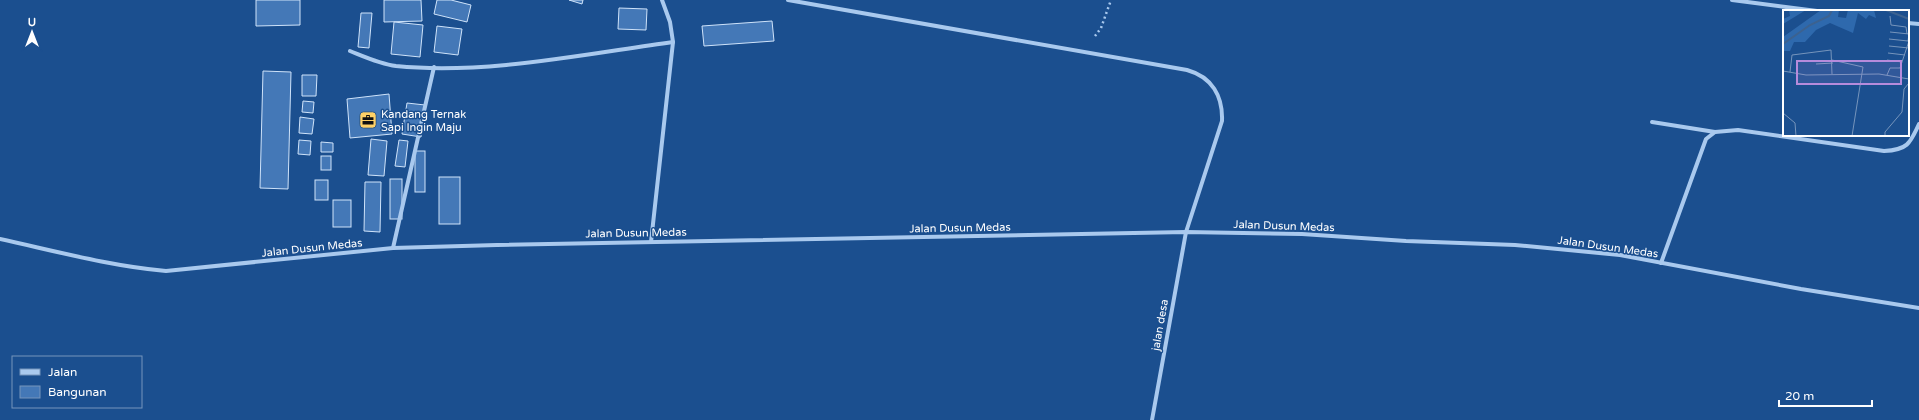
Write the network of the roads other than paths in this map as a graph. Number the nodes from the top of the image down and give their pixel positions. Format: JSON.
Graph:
{"nodes":[{"id":1,"x":662,"y":0,"type":"edge"},
{"id":2,"x":788,"y":0,"type":"edge"},
{"id":3,"x":1732,"y":0,"type":"edge"},
{"id":4,"x":1809,"y":10,"type":"edge"},
{"id":5,"x":1909,"y":23,"type":"edge"},
{"id":6,"x":1919,"y":24,"type":"edge"},
{"id":7,"x":673,"y":42,"type":"junction"},
{"id":8,"x":350,"y":50,"type":"dead end"},
{"id":9,"x":434,"y":67,"type":"junction"},
{"id":10,"x":1652,"y":122,"type":"dead end"},
{"id":11,"x":1919,"y":124,"type":"edge"},
{"id":12,"x":1715,"y":132,"type":"junction"},
{"id":13,"x":1186,"y":232,"type":"junction"},
{"id":14,"x":0,"y":239,"type":"edge"},
{"id":15,"x":651,"y":242,"type":"junction"},
{"id":16,"x":393,"y":248,"type":"junction"},
{"id":17,"x":1661,"y":263,"type":"junction"},
{"id":18,"x":1919,"y":308,"type":"edge"},
{"id":19,"x":1152,"y":420,"type":"edge"}],
"edges":[{"from":1,"to":7,"type":"street"},
{"from":2,"to":13,"type":"street","name":"jalan desa"},
{"from":3,"to":4,"type":"street"},
{"from":5,"to":6,"type":"street"},
{"from":7,"to":9,"type":"street"},
{"from":7,"to":15,"type":"street"},
{"from":8,"to":9,"type":"street"},
{"from":9,"to":16,"type":"street"},
{"from":10,"to":12,"type":"street"},
{"from":11,"to":12,"type":"street"},
{"from":12,"to":17,"type":"street"},
{"from":13,"to":15,"type":"street","name":"Jalan Dusun Medas"},
{"from":13,"to":17,"type":"street","name":"Jalan Dusun Medas"},
{"from":13,"to":19,"type":"street","name":"jalan desa"},
{"from":14,"to":16,"type":"street","name":"Jalan Dusun Medas"},
{"from":15,"to":16,"type":"street","name":"Jalan Dusun Medas"},
{"from":17,"to":18,"type":"street","name":"Jalan Dusun Medas"}]}
